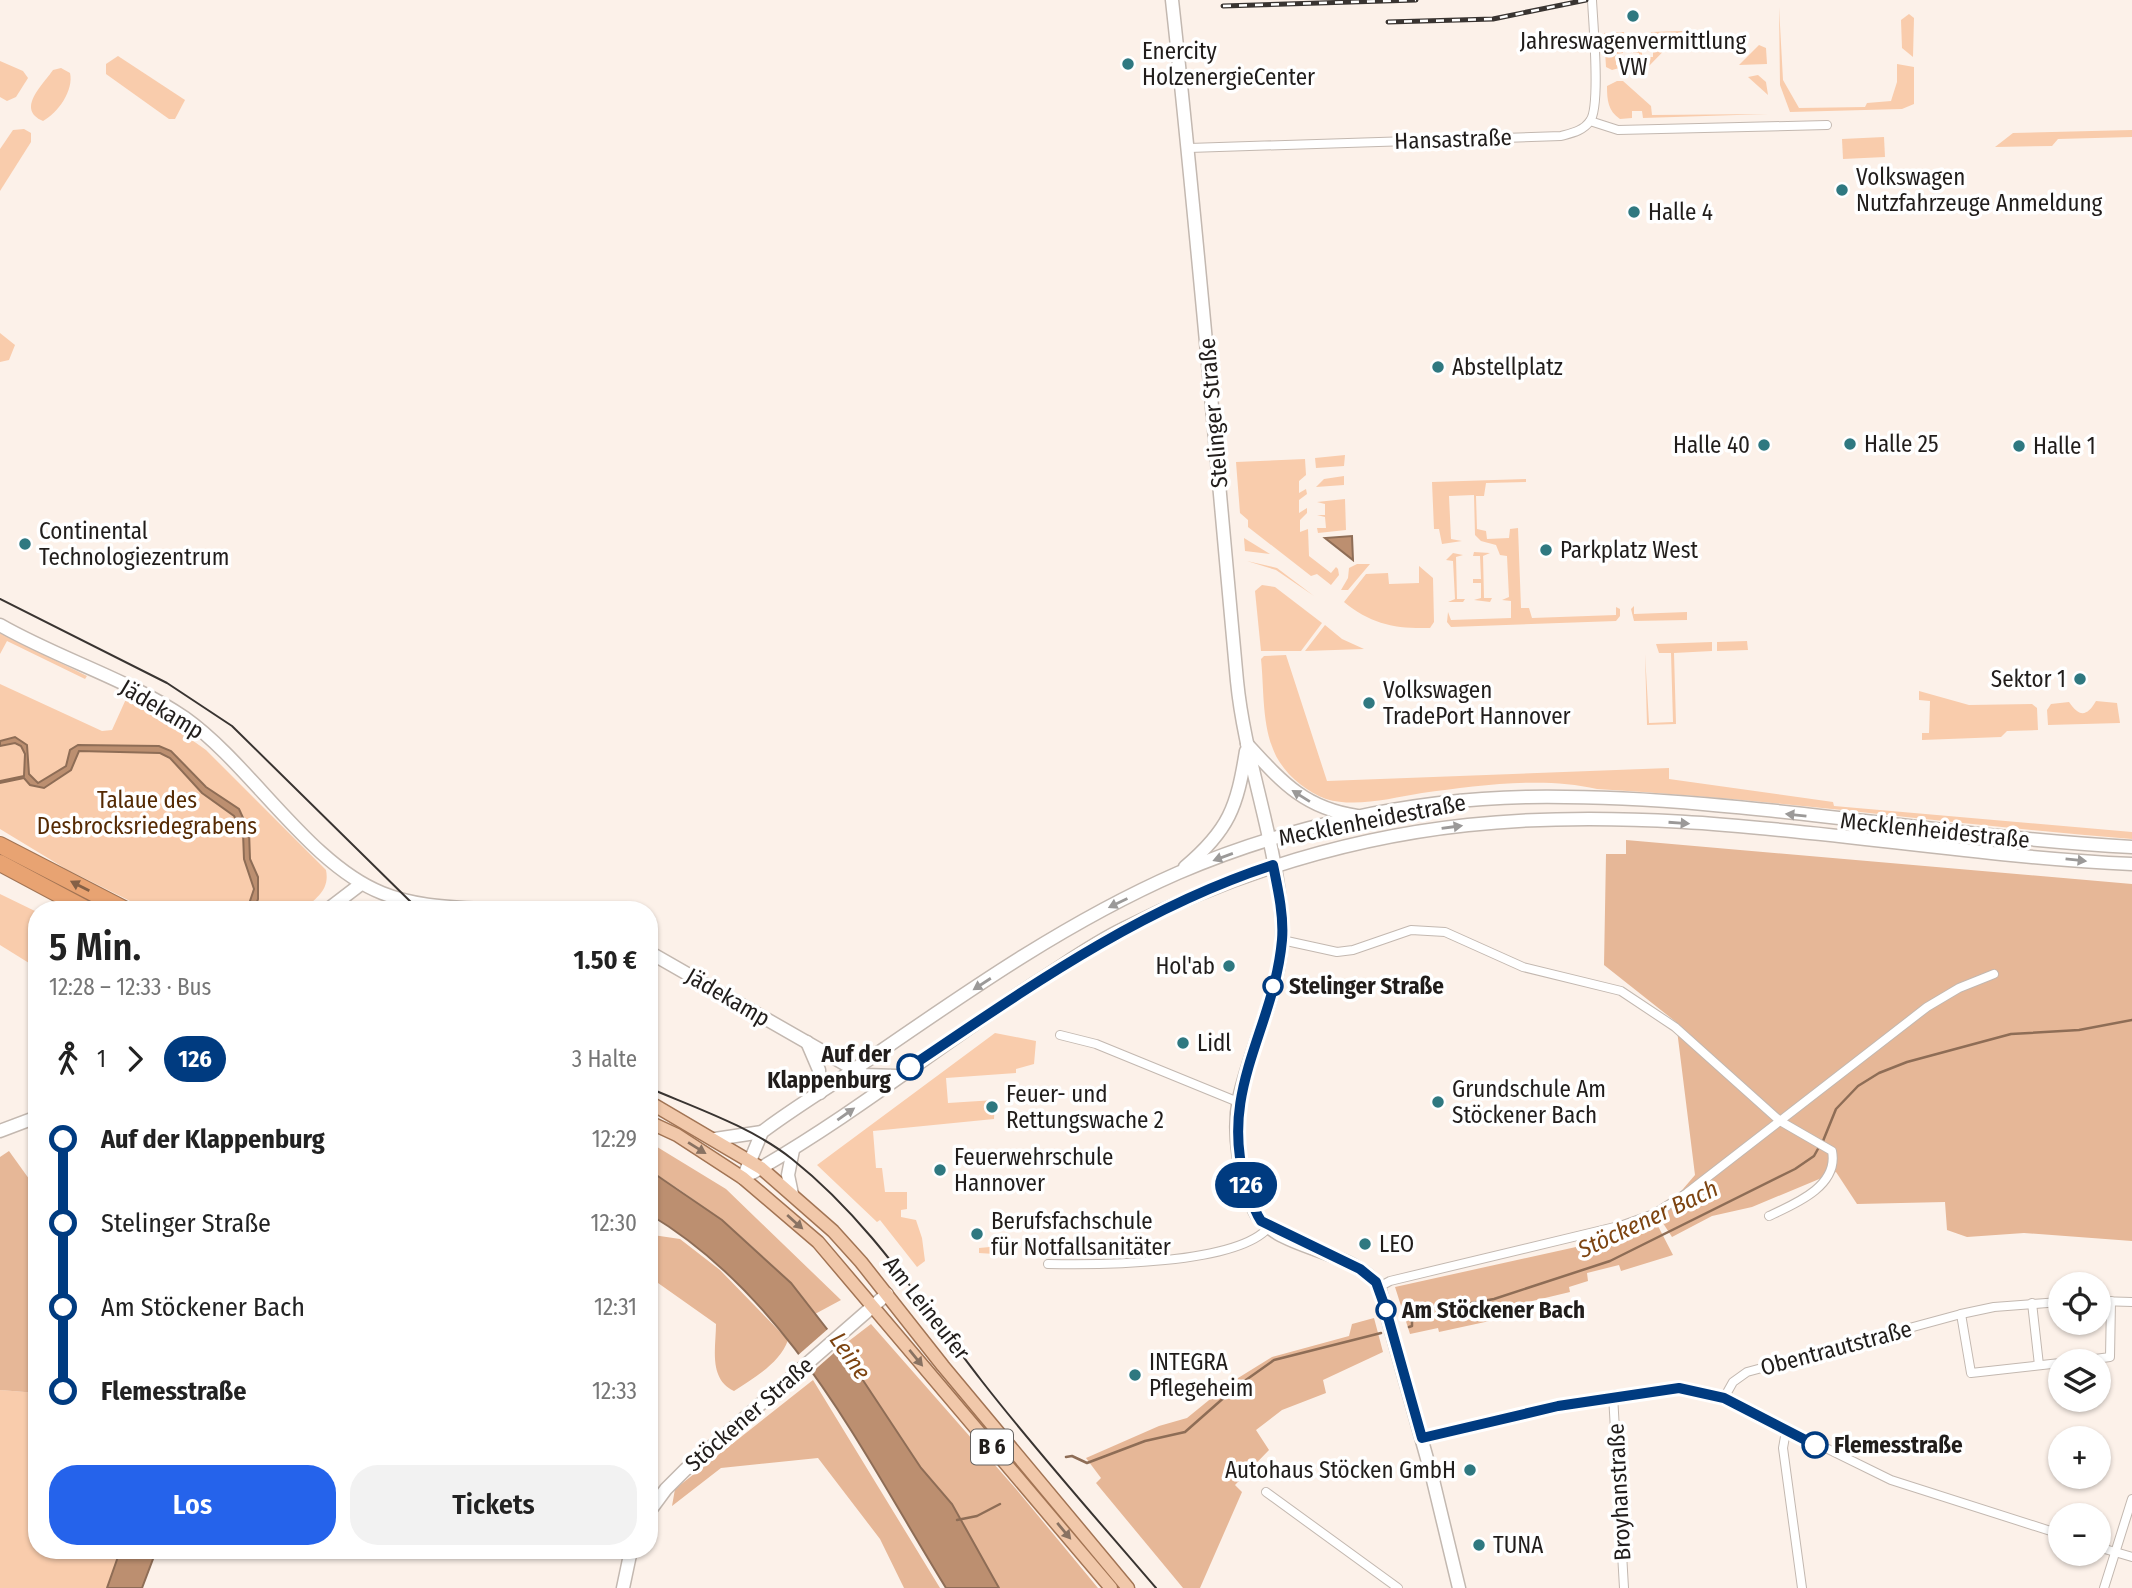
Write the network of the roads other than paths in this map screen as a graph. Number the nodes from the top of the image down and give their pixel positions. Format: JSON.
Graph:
{"nodes":[{"id":1,"x":1172,"y":0,"type":"edge"},
{"id":2,"x":1592,"y":0,"type":"edge"},
{"id":3,"x":1590,"y":121,"type":"junction"},
{"id":4,"x":1827,"y":125,"type":"dead end"},
{"id":5,"x":1189,"y":148,"type":"junction"},
{"id":6,"x":0,"y":625,"type":"edge"},
{"id":7,"x":1247,"y":744,"type":"junction"},
{"id":8,"x":1365,"y":817,"type":"junction"},
{"id":9,"x":1268,"y":841,"type":"junction"},
{"id":10,"x":0,"y":845,"type":"edge"},
{"id":11,"x":2132,"y":847,"type":"edge"},
{"id":12,"x":0,"y":863,"type":"edge"},
{"id":13,"x":2132,"y":864,"type":"edge"},
{"id":14,"x":1273,"y":865,"type":"junction"},
{"id":15,"x":1179,"y":873,"type":"junction"},
{"id":16,"x":361,"y":884,"type":"junction"},
{"id":17,"x":71,"y":901,"type":"edge"},
{"id":18,"x":109,"y":901,"type":"edge"},
{"id":19,"x":339,"y":901,"type":"edge"},
{"id":20,"x":411,"y":901,"type":"edge"},
{"id":21,"x":1282,"y":940,"type":"junction"},
{"id":22,"x":658,"y":957,"type":"edge"},
{"id":23,"x":1994,"y":974,"type":"dead end"},
{"id":24,"x":1060,"y":1035,"type":"dead end"},
{"id":25,"x":807,"y":1042,"type":"junction"},
{"id":26,"x":855,"y":1069,"type":"junction"},
{"id":27,"x":897,"y":1076,"type":"junction"},
{"id":28,"x":820,"y":1093,"type":"junction"},
{"id":29,"x":1238,"y":1101,"type":"junction"},
{"id":30,"x":658,"y":1107,"type":"edge"},
{"id":31,"x":28,"y":1120,"type":"edge"},
{"id":32,"x":1780,"y":1121,"type":"junction"},
{"id":33,"x":658,"y":1126,"type":"edge"},
{"id":34,"x":0,"y":1131,"type":"edge"},
{"id":35,"x":762,"y":1132,"type":"junction"},
{"id":36,"x":715,"y":1139,"type":"junction"},
{"id":37,"x":793,"y":1150,"type":"junction"},
{"id":38,"x":748,"y":1159,"type":"junction"},
{"id":39,"x":761,"y":1168,"type":"junction"},
{"id":40,"x":743,"y":1178,"type":"junction"},
{"id":41,"x":792,"y":1194,"type":"junction"},
{"id":42,"x":1769,"y":1216,"type":"dead end"},
{"id":43,"x":1269,"y":1227,"type":"junction"},
{"id":44,"x":1048,"y":1264,"type":"dead end"},
{"id":45,"x":1378,"y":1287,"type":"junction"},
{"id":46,"x":887,"y":1294,"type":"junction"},
{"id":47,"x":2111,"y":1301,"type":"edge"},
{"id":48,"x":2048,"y":1302,"type":"edge"},
{"id":49,"x":2132,"y":1302,"type":"edge"},
{"id":50,"x":2032,"y":1303,"type":"junction"},
{"id":51,"x":873,"y":1305,"type":"junction"},
{"id":52,"x":1961,"y":1314,"type":"junction"},
{"id":53,"x":2048,"y":1364,"type":"edge"},
{"id":54,"x":2039,"y":1365,"type":"junction"},
{"id":55,"x":1613,"y":1395,"type":"junction"},
{"id":56,"x":1724,"y":1398,"type":"junction"},
{"id":57,"x":1786,"y":1431,"type":"junction"},
{"id":58,"x":1422,"y":1438,"type":"junction"},
{"id":59,"x":1266,"y":1492,"type":"dead end"},
{"id":60,"x":2132,"y":1499,"type":"edge"},
{"id":61,"x":658,"y":1500,"type":"edge"},
{"id":62,"x":2048,"y":1530,"type":"edge"},
{"id":63,"x":2111,"y":1551,"type":"edge"},
{"id":64,"x":2114,"y":1552,"type":"junction"},
{"id":65,"x":2132,"y":1557,"type":"edge"},
{"id":66,"x":629,"y":1559,"type":"edge"},
{"id":67,"x":624,"y":1588,"type":"edge"},
{"id":68,"x":1111,"y":1588,"type":"edge"},
{"id":69,"x":1128,"y":1588,"type":"edge"},
{"id":70,"x":1398,"y":1588,"type":"edge"},
{"id":71,"x":1459,"y":1588,"type":"edge"},
{"id":72,"x":1624,"y":1588,"type":"edge"},
{"id":73,"x":1802,"y":1588,"type":"edge"},
{"id":74,"x":2104,"y":1588,"type":"edge"}],
"edges":[{"from":1,"to":5,"type":"main road","name":"Stelinger Straße"},
{"from":2,"to":3,"type":"street"},
{"from":3,"to":4,"type":"street"},
{"from":3,"to":5,"type":"street","name":"Hansastraße"},
{"from":5,"to":7,"type":"main road","name":"Stelinger Straße"},
{"from":6,"to":16,"type":"main road","name":"Jädekamp"},
{"from":8,"to":7,"type":"main road","one_way":true},
{"from":7,"to":9,"type":"main road","name":"Stelinger Straße"},
{"from":7,"to":15,"type":"main road"},
{"from":8,"to":9,"type":"main road","name":"Mecklenheidestraße"},
{"from":11,"to":8,"type":"main road","name":"Mecklenheidestraße","one_way":true},
{"from":9,"to":14,"type":"main road","name":"Stelinger Straße"},
{"from":9,"to":15,"type":"main road","name":"Mecklenheidestraße","one_way":true},
{"from":18,"to":10,"type":"highway","one_way":true},
{"from":12,"to":17,"type":"highway"},
{"from":14,"to":13,"type":"main road","name":"Mecklenheidestraße","one_way":true},
{"from":14,"to":21,"type":"main road","name":"Stelinger Straße"},
{"from":14,"to":27,"type":"main road","name":"Mecklenheidestraße"},
{"from":15,"to":26,"type":"main road","name":"Mecklenheidestraße","one_way":true},
{"from":16,"to":19,"type":"main road"},
{"from":16,"to":20,"type":"main road","name":"Jädekamp"},
{"from":21,"to":29,"type":"main road","name":"Stelinger Straße"},
{"from":21,"to":32,"type":"street"},
{"from":22,"to":25,"type":"main road","name":"Jädekamp"},
{"from":23,"to":32,"type":"street"},
{"from":24,"to":29,"type":"street"},
{"from":25,"to":26,"type":"main road","name":"Jädekamp"},
{"from":25,"to":28,"type":"main road"},
{"from":26,"to":27,"type":"main road","name":"Jädekamp"},
{"from":26,"to":28,"type":"main road","name":"Mecklenheidestraße"},
{"from":37,"to":27,"type":"main road","name":"Mecklenheidestraße","one_way":true},
{"from":28,"to":35,"type":"main road","name":"Mecklenheidestraße"},
{"from":29,"to":43,"type":"main road","name":"Stelinger Straße"},
{"from":30,"to":36,"type":"main road","name":"Am Leineufer","number":"B 6"},
{"from":31,"to":34,"type":"main road"},
{"from":32,"to":42,"type":"street"},
{"from":32,"to":45,"type":"street"},
{"from":33,"to":40,"type":"main road","name":"Am Leineufer","number":"B 6","one_way":true},
{"from":35,"to":36,"type":"main road"},
{"from":35,"to":38,"type":"main road","name":"Mecklenheidestraße"},
{"from":36,"to":38,"type":"main road","name":"Am Leineufer","number":"B 6"},
{"from":37,"to":39,"type":"main road","name":"Mecklenheidestraße"},
{"from":37,"to":41,"type":"main road"},
{"from":38,"to":39,"type":"main road","name":"Am Leineufer","number":"B 6"},
{"from":38,"to":40,"type":"main road","name":"Mecklenheidestraße"},
{"from":39,"to":40,"type":"main road","name":"Mecklenheidestraße"},
{"from":39,"to":41,"type":"main road","name":"Am Leineufer","number":"B 6"},
{"from":40,"to":51,"type":"main road","name":"Am Leineufer","number":"B 6","one_way":true},
{"from":41,"to":46,"type":"main road","name":"Am Leineufer","number":"B 6"},
{"from":43,"to":44,"type":"street"},
{"from":43,"to":45,"type":"main road"},
{"from":45,"to":58,"type":"main road"},
{"from":46,"to":51,"type":"main road","name":"Stöckener Straße"},
{"from":46,"to":69,"type":"main road","name":"Am Leineufer","number":"B 6"},
{"from":47,"to":49,"type":"street"},
{"from":48,"to":50,"type":"street","name":"Obentrautstraße"},
{"from":50,"to":52,"type":"street","name":"Obentrautstraße"},
{"from":50,"to":54,"type":"street"},
{"from":51,"to":61,"type":"main road","name":"Stöckener Straße"},
{"from":51,"to":68,"type":"main road","name":"Am Leineufer","number":"B 6","one_way":true},
{"from":52,"to":54,"type":"street"},
{"from":52,"to":56,"type":"street","name":"Obentrautstraße"},
{"from":53,"to":54,"type":"street"},
{"from":55,"to":56,"type":"street"},
{"from":55,"to":58,"type":"street"},
{"from":55,"to":72,"type":"street","name":"Broyhanstraße"},
{"from":56,"to":57,"type":"street"},
{"from":57,"to":62,"type":"street"},
{"from":57,"to":73,"type":"street"},
{"from":58,"to":71,"type":"main road"},
{"from":59,"to":70,"type":"street"},
{"from":60,"to":64,"type":"street"},
{"from":63,"to":64,"type":"street"},
{"from":64,"to":65,"type":"street"},
{"from":64,"to":74,"type":"street"},
{"from":66,"to":67,"type":"main road"}]}
